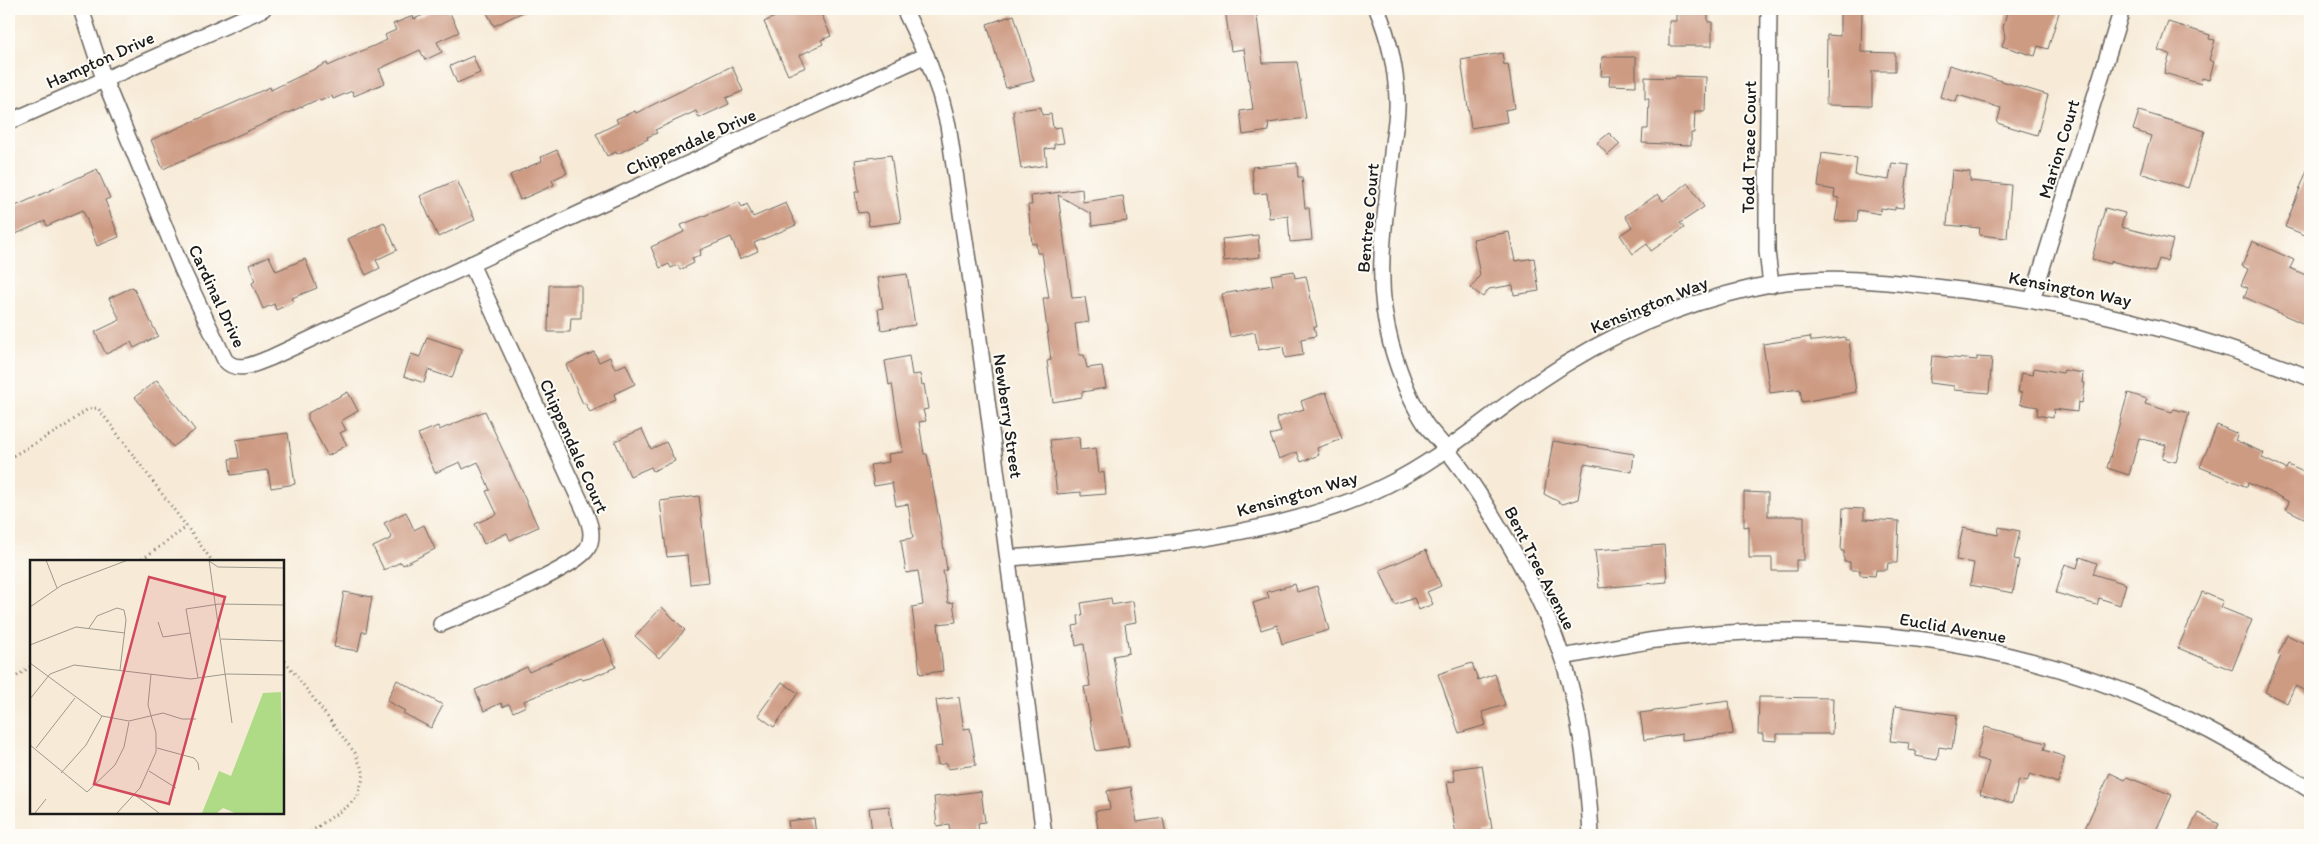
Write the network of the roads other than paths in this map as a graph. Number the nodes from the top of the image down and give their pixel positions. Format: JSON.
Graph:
{"nodes":[{"id":1,"x":82,"y":9,"type":"edge"},
{"id":2,"x":263,"y":9,"type":"edge"},
{"id":3,"x":904,"y":9,"type":"edge"},
{"id":4,"x":1377,"y":9,"type":"edge"},
{"id":5,"x":1769,"y":9,"type":"edge"},
{"id":6,"x":2122,"y":9,"type":"edge"},
{"id":7,"x":926,"y":55,"type":"junction"},
{"id":8,"x":104,"y":78,"type":"junction"},
{"id":9,"x":9,"y":122,"type":"edge"},
{"id":10,"x":472,"y":264,"type":"junction"},
{"id":11,"x":1771,"y":285,"type":"junction"},
{"id":12,"x":2032,"y":300,"type":"junction"},
{"id":13,"x":2310,"y":378,"type":"edge"},
{"id":14,"x":1446,"y":448,"type":"junction"},
{"id":15,"x":1008,"y":558,"type":"junction"},
{"id":16,"x":441,"y":624,"type":"dead end"},
{"id":17,"x":1562,"y":657,"type":"junction"},
{"id":18,"x":2310,"y":790,"type":"edge"},
{"id":19,"x":1044,"y":835,"type":"edge"},
{"id":20,"x":1590,"y":835,"type":"edge"}],
"edges":[{"from":1,"to":8,"type":"street"},
{"from":2,"to":8,"type":"street","name":"Hampton Drive"},
{"from":3,"to":7,"type":"street","name":"Newberry Street"},
{"from":4,"to":14,"type":"street","name":"Bentree Court"},
{"from":5,"to":11,"type":"street","name":"Todd Trace Court"},
{"from":6,"to":12,"type":"street","name":"Marion Court"},
{"from":7,"to":10,"type":"street","name":"Chippendale Drive"},
{"from":7,"to":15,"type":"street","name":"Newberry Street"},
{"from":8,"to":9,"type":"street","name":"Hampton Drive"},
{"from":8,"to":10,"type":"street","name":"Cardinal Drive"},
{"from":10,"to":16,"type":"street","name":"Chippendale Court"},
{"from":11,"to":12,"type":"street","name":"Kensington Way"},
{"from":11,"to":14,"type":"street","name":"Kensington Way"},
{"from":12,"to":13,"type":"street","name":"Kensington Way"},
{"from":14,"to":15,"type":"street","name":"Kensington Way"},
{"from":14,"to":17,"type":"street","name":"Bent Tree Avenue"},
{"from":15,"to":19,"type":"street","name":"Newberry Street"},
{"from":17,"to":18,"type":"street","name":"Euclid Avenue"},
{"from":17,"to":20,"type":"street","name":"Bent Tree Avenue"}]}
